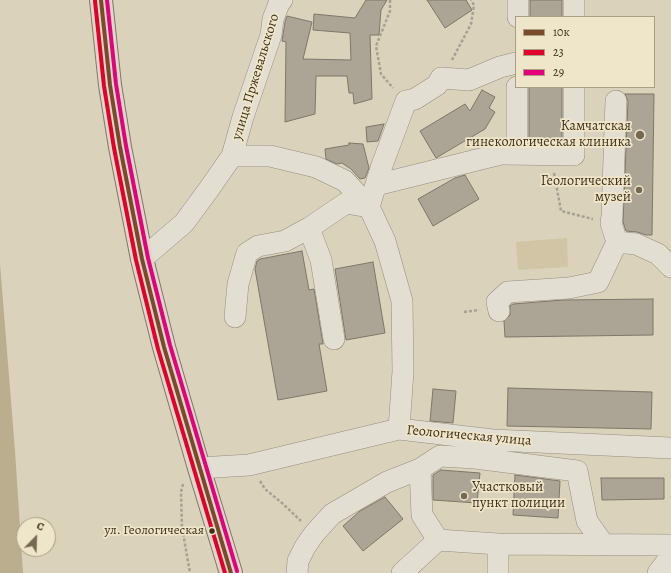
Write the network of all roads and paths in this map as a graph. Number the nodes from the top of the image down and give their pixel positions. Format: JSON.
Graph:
{"nodes":[{"id":1,"x":101,"y":0,"type":"edge"},
{"id":2,"x":281,"y":0,"type":"edge"},
{"id":3,"x":390,"y":0,"type":"edge"},
{"id":4,"x":471,"y":0,"type":"edge"},
{"id":5,"x":518,"y":0,"type":"edge"},
{"id":6,"x":574,"y":0,"type":"edge"},
{"id":7,"x":518,"y":16,"type":"edge"},
{"id":8,"x":574,"y":16,"type":"edge"},
{"id":9,"x":515,"y":63,"type":"edge"},
{"id":10,"x":441,"y":78,"type":"junction"},
{"id":11,"x":518,"y":88,"type":"edge"},
{"id":12,"x":574,"y":88,"type":"edge"},
{"id":13,"x":406,"y":101,"type":"junction"},
{"id":14,"x":616,"y":101,"type":"dead end"},
{"id":15,"x":498,"y":154,"type":"junction"},
{"id":16,"x":551,"y":154,"type":"junction"},
{"id":17,"x":232,"y":156,"type":"junction"},
{"id":18,"x":376,"y":185,"type":"junction"},
{"id":19,"x":369,"y":207,"type":"junction"},
{"id":20,"x":309,"y":228,"type":"junction"},
{"id":21,"x":614,"y":232,"type":"junction"},
{"id":22,"x":142,"y":259,"type":"junction"},
{"id":23,"x":671,"y":267,"type":"edge"},
{"id":24,"x":499,"y":311,"type":"dead end"},
{"id":25,"x":235,"y":317,"type":"dead end"},
{"id":26,"x":334,"y":339,"type":"dead end"},
{"id":27,"x":399,"y":429,"type":"junction"},
{"id":28,"x":484,"y":439,"type":"junction"},
{"id":29,"x":671,"y":448,"type":"edge"},
{"id":30,"x":475,"y":458,"type":"junction"},
{"id":31,"x":248,"y":465,"type":"junction"},
{"id":32,"x":199,"y":468,"type":"junction"},
{"id":33,"x":420,"y":469,"type":"junction"},
{"id":34,"x":314,"y":534,"type":"junction"},
{"id":35,"x":438,"y":540,"type":"junction"},
{"id":36,"x":498,"y":544,"type":"junction"},
{"id":37,"x":604,"y":545,"type":"junction"},
{"id":38,"x":671,"y":545,"type":"edge"},
{"id":39,"x":671,"y":556,"type":"edge"},
{"id":40,"x":190,"y":573,"type":"edge"},
{"id":41,"x":231,"y":573,"type":"edge"},
{"id":42,"x":297,"y":573,"type":"edge"},
{"id":43,"x":402,"y":573,"type":"edge"},
{"id":44,"x":498,"y":573,"type":"edge"},
{"id":45,"x":658,"y":573,"type":"edge"}],
"edges":[{"from":1,"to":22,"type":"main road"},
{"from":2,"to":17,"type":"street","name":"улица Пржевальского"},
{"from":3,"to":13,"type":"path"},
{"from":4,"to":10,"type":"path"},
{"from":5,"to":7,"type":"street"},
{"from":6,"to":8,"type":"street"},
{"from":9,"to":10,"type":"street"},
{"from":10,"to":13,"type":"street"},
{"from":11,"to":15,"type":"street"},
{"from":12,"to":16,"type":"street"},
{"from":13,"to":18,"type":"street"},
{"from":14,"to":21,"type":"street"},
{"from":15,"to":16,"type":"street"},
{"from":15,"to":18,"type":"street"},
{"from":16,"to":21,"type":"path"},
{"from":17,"to":19,"type":"street","name":"улица Пржевальского"},
{"from":17,"to":22,"type":"street","name":"улица Пржевальского"},
{"from":18,"to":19,"type":"street"},
{"from":19,"to":20,"type":"street"},
{"from":19,"to":27,"type":"street","name":"улица Пржевальского"},
{"from":20,"to":25,"type":"street"},
{"from":20,"to":26,"type":"street"},
{"from":21,"to":23,"type":"street"},
{"from":21,"to":24,"type":"street"},
{"from":22,"to":32,"type":"main road"},
{"from":27,"to":28,"type":"street","name":"Геологическая улица"},
{"from":27,"to":31,"type":"street","name":"Геологическая улица"},
{"from":28,"to":29,"type":"street","name":"Геологическая улица"},
{"from":28,"to":30,"type":"street"},
{"from":30,"to":33,"type":"street"},
{"from":30,"to":37,"type":"street"},
{"from":31,"to":32,"type":"street","name":"Геологическая улица"},
{"from":31,"to":34,"type":"path"},
{"from":32,"to":40,"type":"path"},
{"from":32,"to":41,"type":"main road"},
{"from":33,"to":34,"type":"street"},
{"from":33,"to":35,"type":"street"},
{"from":34,"to":42,"type":"street"},
{"from":35,"to":36,"type":"street"},
{"from":35,"to":43,"type":"street"},
{"from":36,"to":37,"type":"street"},
{"from":36,"to":44,"type":"street"},
{"from":37,"to":38,"type":"street"},
{"from":39,"to":45,"type":"street"}]}
